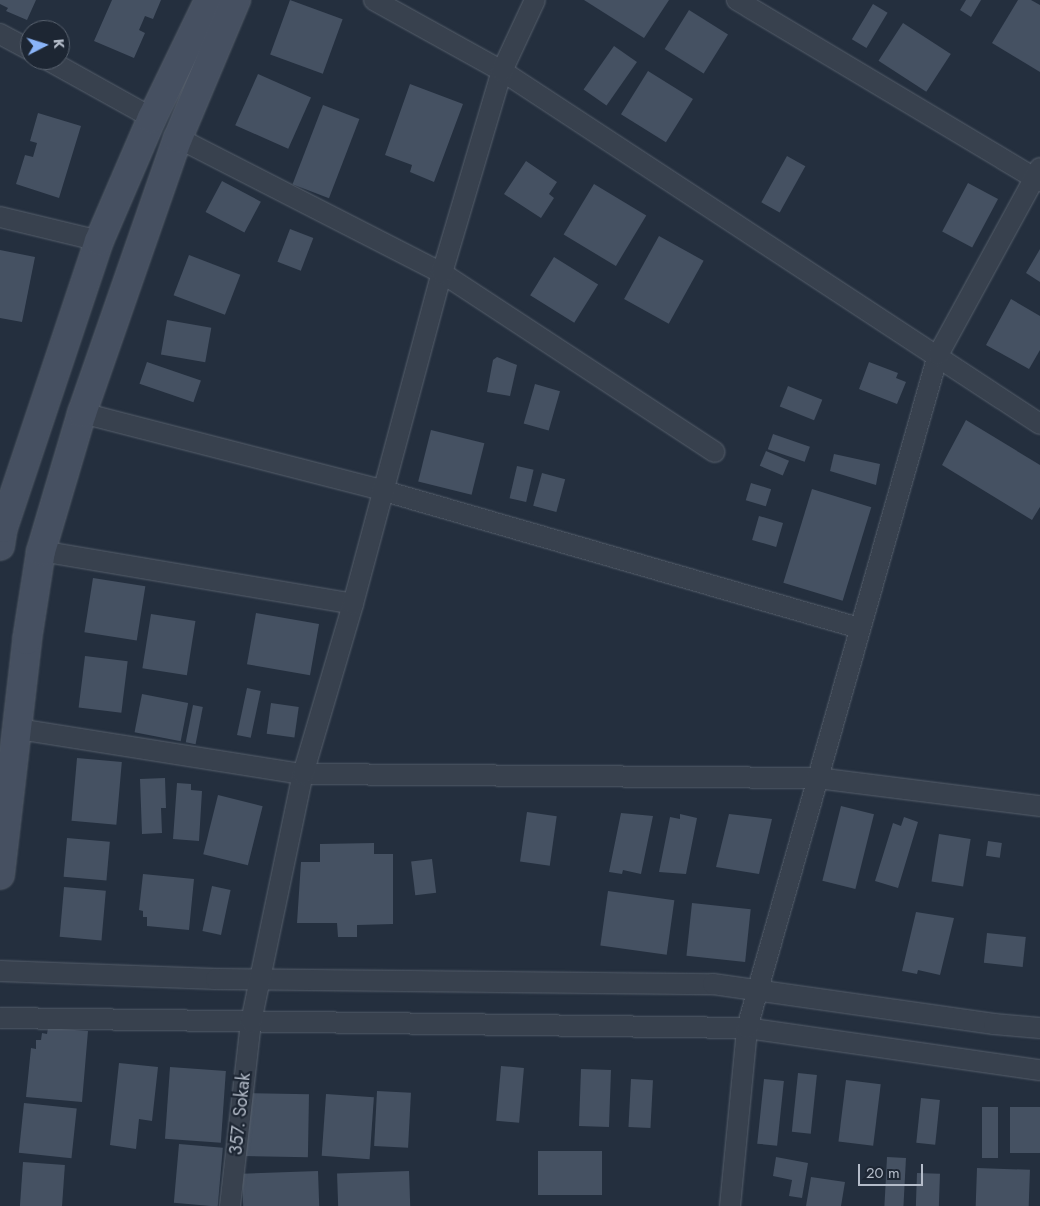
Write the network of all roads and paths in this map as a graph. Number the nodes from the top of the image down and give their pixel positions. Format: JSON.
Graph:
{"nodes":[{"id":1,"x":209,"y":0,"type":"edge"},
{"id":2,"x":236,"y":0,"type":"edge"},
{"id":3,"x":374,"y":0,"type":"edge"},
{"id":4,"x":535,"y":0,"type":"edge"},
{"id":5,"x":737,"y":0,"type":"edge"},
{"id":6,"x":0,"y":34,"type":"edge"},
{"id":7,"x":20,"y":45,"type":"edge"},
{"id":8,"x":66,"y":70,"type":"edge"},
{"id":9,"x":502,"y":71,"type":"junction"},
{"id":10,"x":152,"y":118,"type":"junction"},
{"id":11,"x":178,"y":138,"type":"junction"},
{"id":12,"x":1038,"y":176,"type":"edge"},
{"id":13,"x":0,"y":217,"type":"edge"},
{"id":14,"x":99,"y":241,"type":"junction"},
{"id":15,"x":442,"y":273,"type":"junction"},
{"id":16,"x":938,"y":355,"type":"junction"},
{"id":17,"x":82,"y":413,"type":"junction"},
{"id":18,"x":1040,"y":424,"type":"edge"},
{"id":19,"x":715,"y":452,"type":"dead end"},
{"id":20,"x":381,"y":490,"type":"junction"},
{"id":21,"x":1,"y":534,"type":"edge"},
{"id":22,"x":41,"y":551,"type":"junction"},
{"id":23,"x":353,"y":604,"type":"junction"},
{"id":24,"x":860,"y":628,"type":"junction"},
{"id":25,"x":18,"y":729,"type":"junction"},
{"id":26,"x":303,"y":774,"type":"junction"},
{"id":27,"x":817,"y":778,"type":"junction"},
{"id":28,"x":1040,"y":806,"type":"edge"},
{"id":29,"x":0,"y":875,"type":"edge"},
{"id":30,"x":0,"y":971,"type":"edge"},
{"id":31,"x":260,"y":979,"type":"junction"},
{"id":32,"x":757,"y":990,"type":"junction"},
{"id":33,"x":0,"y":1018,"type":"edge"},
{"id":34,"x":250,"y":1022,"type":"junction"},
{"id":35,"x":747,"y":1028,"type":"junction"},
{"id":36,"x":1040,"y":1028,"type":"edge"},
{"id":37,"x":1040,"y":1070,"type":"edge"},
{"id":38,"x":230,"y":1206,"type":"edge"},
{"id":39,"x":730,"y":1206,"type":"edge"}],
"edges":[{"from":1,"to":10,"type":"street"},
{"from":2,"to":11,"type":"street"},
{"from":3,"to":9,"type":"street"},
{"from":4,"to":9,"type":"street","name":"357. Sokak"},
{"from":5,"to":12,"type":"street"},
{"from":6,"to":7,"type":"street"},
{"from":8,"to":10,"type":"street"},
{"from":9,"to":15,"type":"street","name":"357. Sokak"},
{"from":9,"to":16,"type":"street"},
{"from":10,"to":14,"type":"street"},
{"from":11,"to":15,"type":"street"},
{"from":11,"to":17,"type":"street"},
{"from":12,"to":16,"type":"street"},
{"from":13,"to":14,"type":"street"},
{"from":14,"to":21,"type":"street"},
{"from":15,"to":19,"type":"street"},
{"from":15,"to":20,"type":"street","name":"357. Sokak"},
{"from":16,"to":18,"type":"street"},
{"from":16,"to":24,"type":"street"},
{"from":17,"to":20,"type":"street"},
{"from":17,"to":22,"type":"street"},
{"from":20,"to":23,"type":"street","name":"357. Sokak"},
{"from":20,"to":24,"type":"street"},
{"from":22,"to":23,"type":"street"},
{"from":22,"to":25,"type":"street"},
{"from":23,"to":26,"type":"street","name":"357. Sokak"},
{"from":24,"to":27,"type":"street"},
{"from":25,"to":26,"type":"street"},
{"from":25,"to":29,"type":"street"},
{"from":26,"to":27,"type":"street"},
{"from":26,"to":31,"type":"street","name":"357. Sokak"},
{"from":27,"to":28,"type":"street"},
{"from":27,"to":32,"type":"street"},
{"from":30,"to":31,"type":"street"},
{"from":31,"to":32,"type":"street"},
{"from":31,"to":34,"type":"street","name":"357. Sokak"},
{"from":32,"to":35,"type":"street"},
{"from":32,"to":36,"type":"street"},
{"from":33,"to":34,"type":"street"},
{"from":34,"to":35,"type":"street"},
{"from":34,"to":38,"type":"street","name":"357. Sokak"},
{"from":35,"to":37,"type":"street"},
{"from":35,"to":39,"type":"street"}]}
